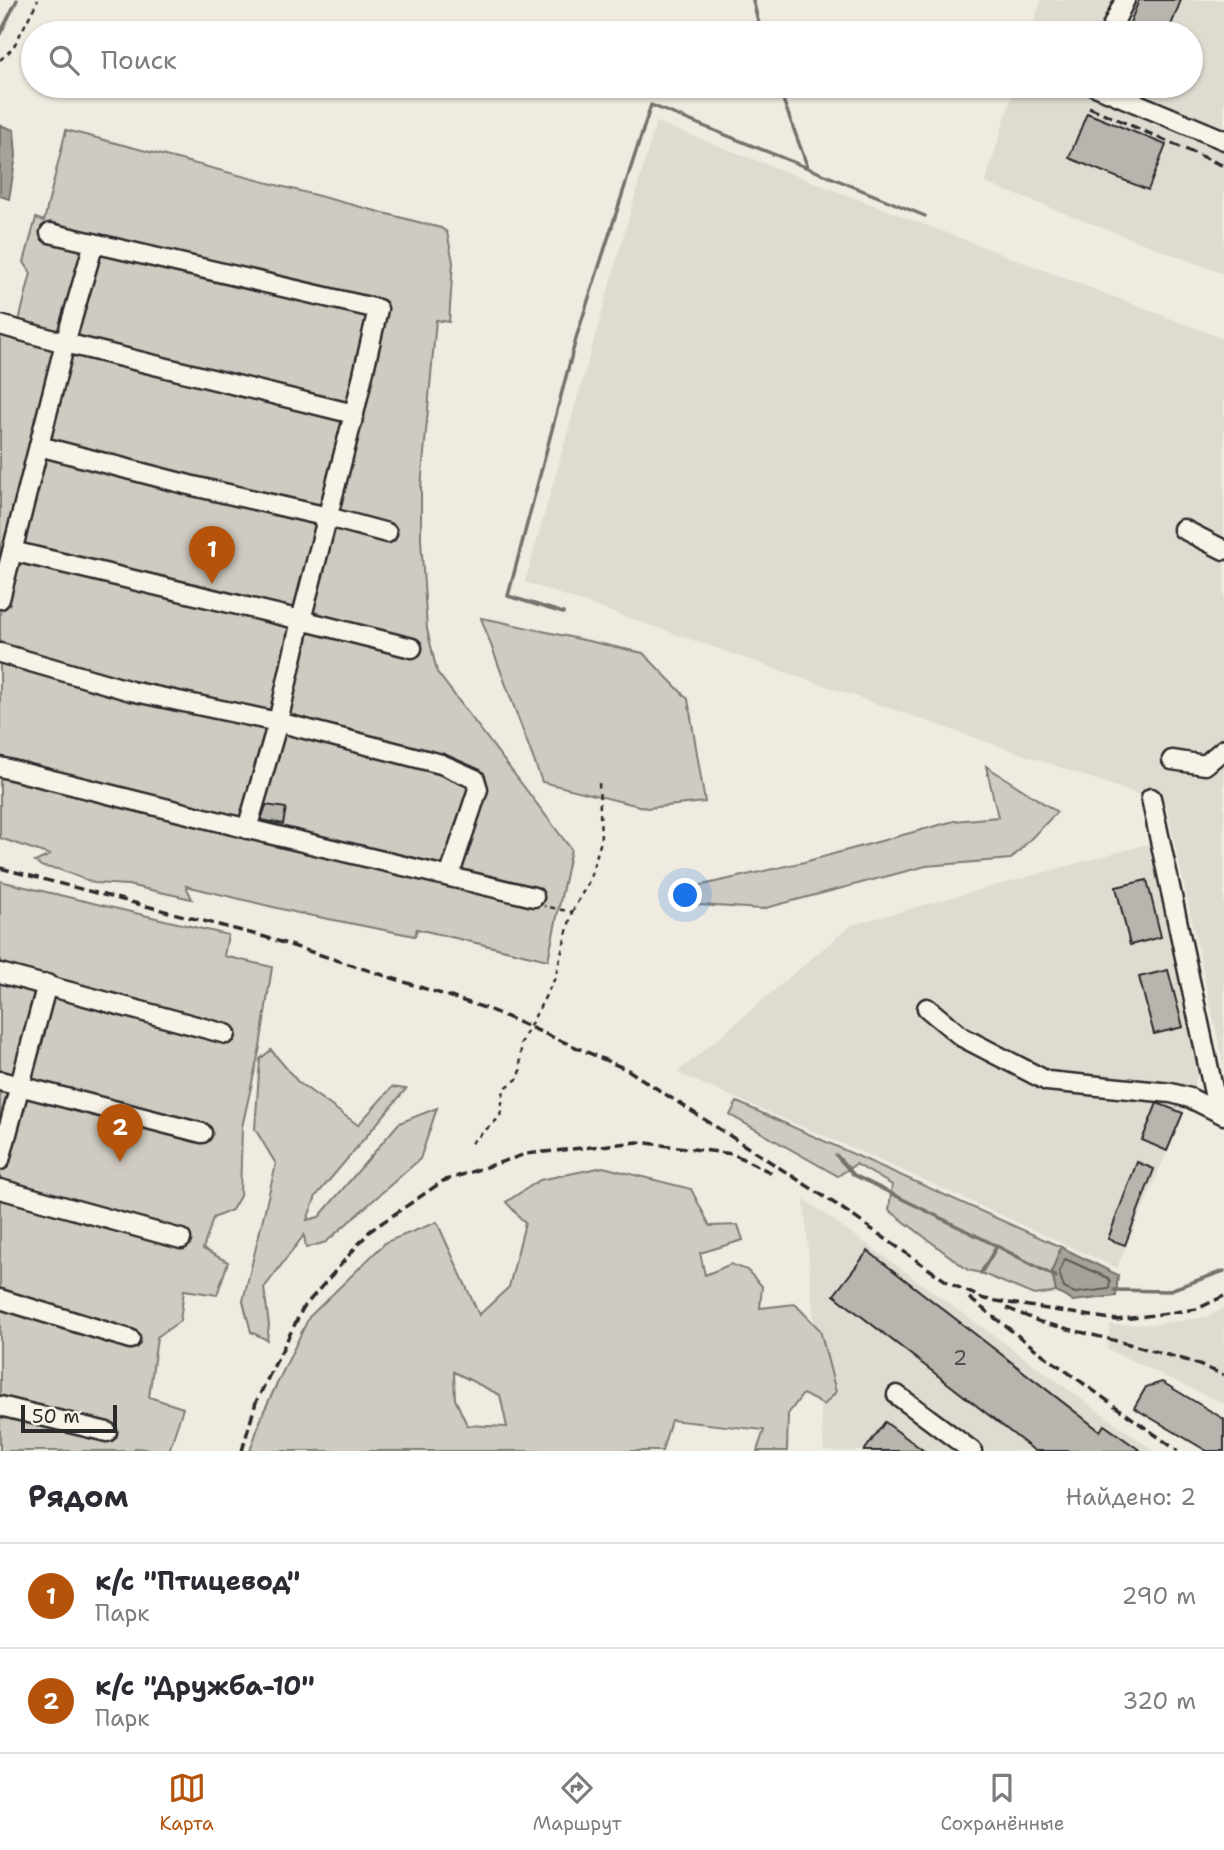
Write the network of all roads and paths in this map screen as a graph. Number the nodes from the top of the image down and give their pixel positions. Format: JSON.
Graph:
{"nodes":[{"id":1,"x":38,"y":0,"type":"edge"},
{"id":2,"x":1125,"y":0,"type":"edge"},
{"id":3,"x":27,"y":21,"type":"edge"},
{"id":4,"x":1115,"y":21,"type":"edge"},
{"id":5,"x":21,"y":31,"type":"edge"},
{"id":6,"x":0,"y":60,"type":"edge"},
{"id":7,"x":1124,"y":98,"type":"edge"},
{"id":8,"x":1224,"y":140,"type":"edge"},
{"id":9,"x":50,"y":233,"type":"dead end"},
{"id":10,"x":94,"y":243,"type":"junction"},
{"id":11,"x":0,"y":325,"type":"edge"},
{"id":12,"x":65,"y":343,"type":"junction"},
{"id":13,"x":354,"y":414,"type":"junction"},
{"id":14,"x":39,"y":446,"type":"junction"},
{"id":15,"x":328,"y":517,"type":"junction"},
{"id":16,"x":1183,"y":529,"type":"dead end"},
{"id":17,"x":387,"y":533,"type":"dead end"},
{"id":18,"x":1224,"y":550,"type":"edge"},
{"id":19,"x":12,"y":551,"type":"junction"},
{"id":20,"x":0,"y":599,"type":"edge"},
{"id":21,"x":301,"y":620,"type":"junction"},
{"id":22,"x":412,"y":648,"type":"dead end"},
{"id":23,"x":0,"y":653,"type":"edge"},
{"id":24,"x":278,"y":722,"type":"junction"},
{"id":25,"x":1224,"y":748,"type":"edge"},
{"id":26,"x":1172,"y":760,"type":"dead end"},
{"id":27,"x":0,"y":767,"type":"edge"},
{"id":28,"x":599,"y":781,"type":"dead end"},
{"id":29,"x":1151,"y":798,"type":"dead end"},
{"id":30,"x":247,"y":829,"type":"junction"},
{"id":31,"x":449,"y":877,"type":"junction"},
{"id":32,"x":534,"y":897,"type":"joint"},
{"id":33,"x":572,"y":912,"type":"junction"},
{"id":34,"x":0,"y":973,"type":"edge"},
{"id":35,"x":47,"y":984,"type":"junction"},
{"id":36,"x":927,"y":1008,"type":"dead end"},
{"id":37,"x":226,"y":1034,"type":"dead end"},
{"id":38,"x":0,"y":1081,"type":"edge"},
{"id":39,"x":19,"y":1086,"type":"junction"},
{"id":40,"x":1221,"y":1113,"type":"edge"},
{"id":41,"x":202,"y":1133,"type":"dead end"},
{"id":42,"x":471,"y":1143,"type":"dead end"},
{"id":43,"x":0,"y":1160,"type":"edge"},
{"id":44,"x":0,"y":1189,"type":"edge"},
{"id":45,"x":181,"y":1239,"type":"dead end"},
{"id":46,"x":0,"y":1299,"type":"edge"},
{"id":47,"x":130,"y":1339,"type":"dead end"},
{"id":48,"x":897,"y":1395,"type":"dead end"},
{"id":49,"x":0,"y":1406,"type":"edge"},
{"id":50,"x":107,"y":1432,"type":"dead end"},
{"id":51,"x":972,"y":1451,"type":"edge"}],
"edges":[{"from":1,"to":3,"type":"path"},
{"from":2,"to":4,"type":"lane"},
{"from":5,"to":6,"type":"path"},
{"from":7,"to":8,"type":"lane"},
{"from":9,"to":10,"type":"lane"},
{"from":10,"to":12,"type":"lane"},
{"from":10,"to":13,"type":"lane"},
{"from":11,"to":12,"type":"lane"},
{"from":12,"to":13,"type":"lane"},
{"from":12,"to":14,"type":"lane"},
{"from":13,"to":15,"type":"lane"},
{"from":14,"to":15,"type":"lane"},
{"from":14,"to":19,"type":"lane"},
{"from":15,"to":17,"type":"lane"},
{"from":15,"to":21,"type":"lane"},
{"from":16,"to":18,"type":"lane"},
{"from":19,"to":20,"type":"lane"},
{"from":19,"to":21,"type":"lane"},
{"from":21,"to":22,"type":"lane"},
{"from":21,"to":24,"type":"lane"},
{"from":23,"to":24,"type":"lane"},
{"from":24,"to":30,"type":"lane"},
{"from":24,"to":31,"type":"lane"},
{"from":25,"to":26,"type":"lane"},
{"from":27,"to":30,"type":"lane"},
{"from":28,"to":33,"type":"path"},
{"from":29,"to":40,"type":"lane"},
{"from":30,"to":31,"type":"lane"},
{"from":31,"to":32,"type":"lane"},
{"from":32,"to":33,"type":"path"},
{"from":33,"to":42,"type":"path"},
{"from":34,"to":35,"type":"lane"},
{"from":35,"to":37,"type":"lane"},
{"from":35,"to":39,"type":"lane"},
{"from":36,"to":40,"type":"lane"},
{"from":38,"to":39,"type":"lane"},
{"from":39,"to":41,"type":"lane"},
{"from":39,"to":43,"type":"lane"},
{"from":44,"to":45,"type":"lane"},
{"from":46,"to":47,"type":"lane"},
{"from":48,"to":51,"type":"lane"},
{"from":49,"to":50,"type":"lane"}]}
